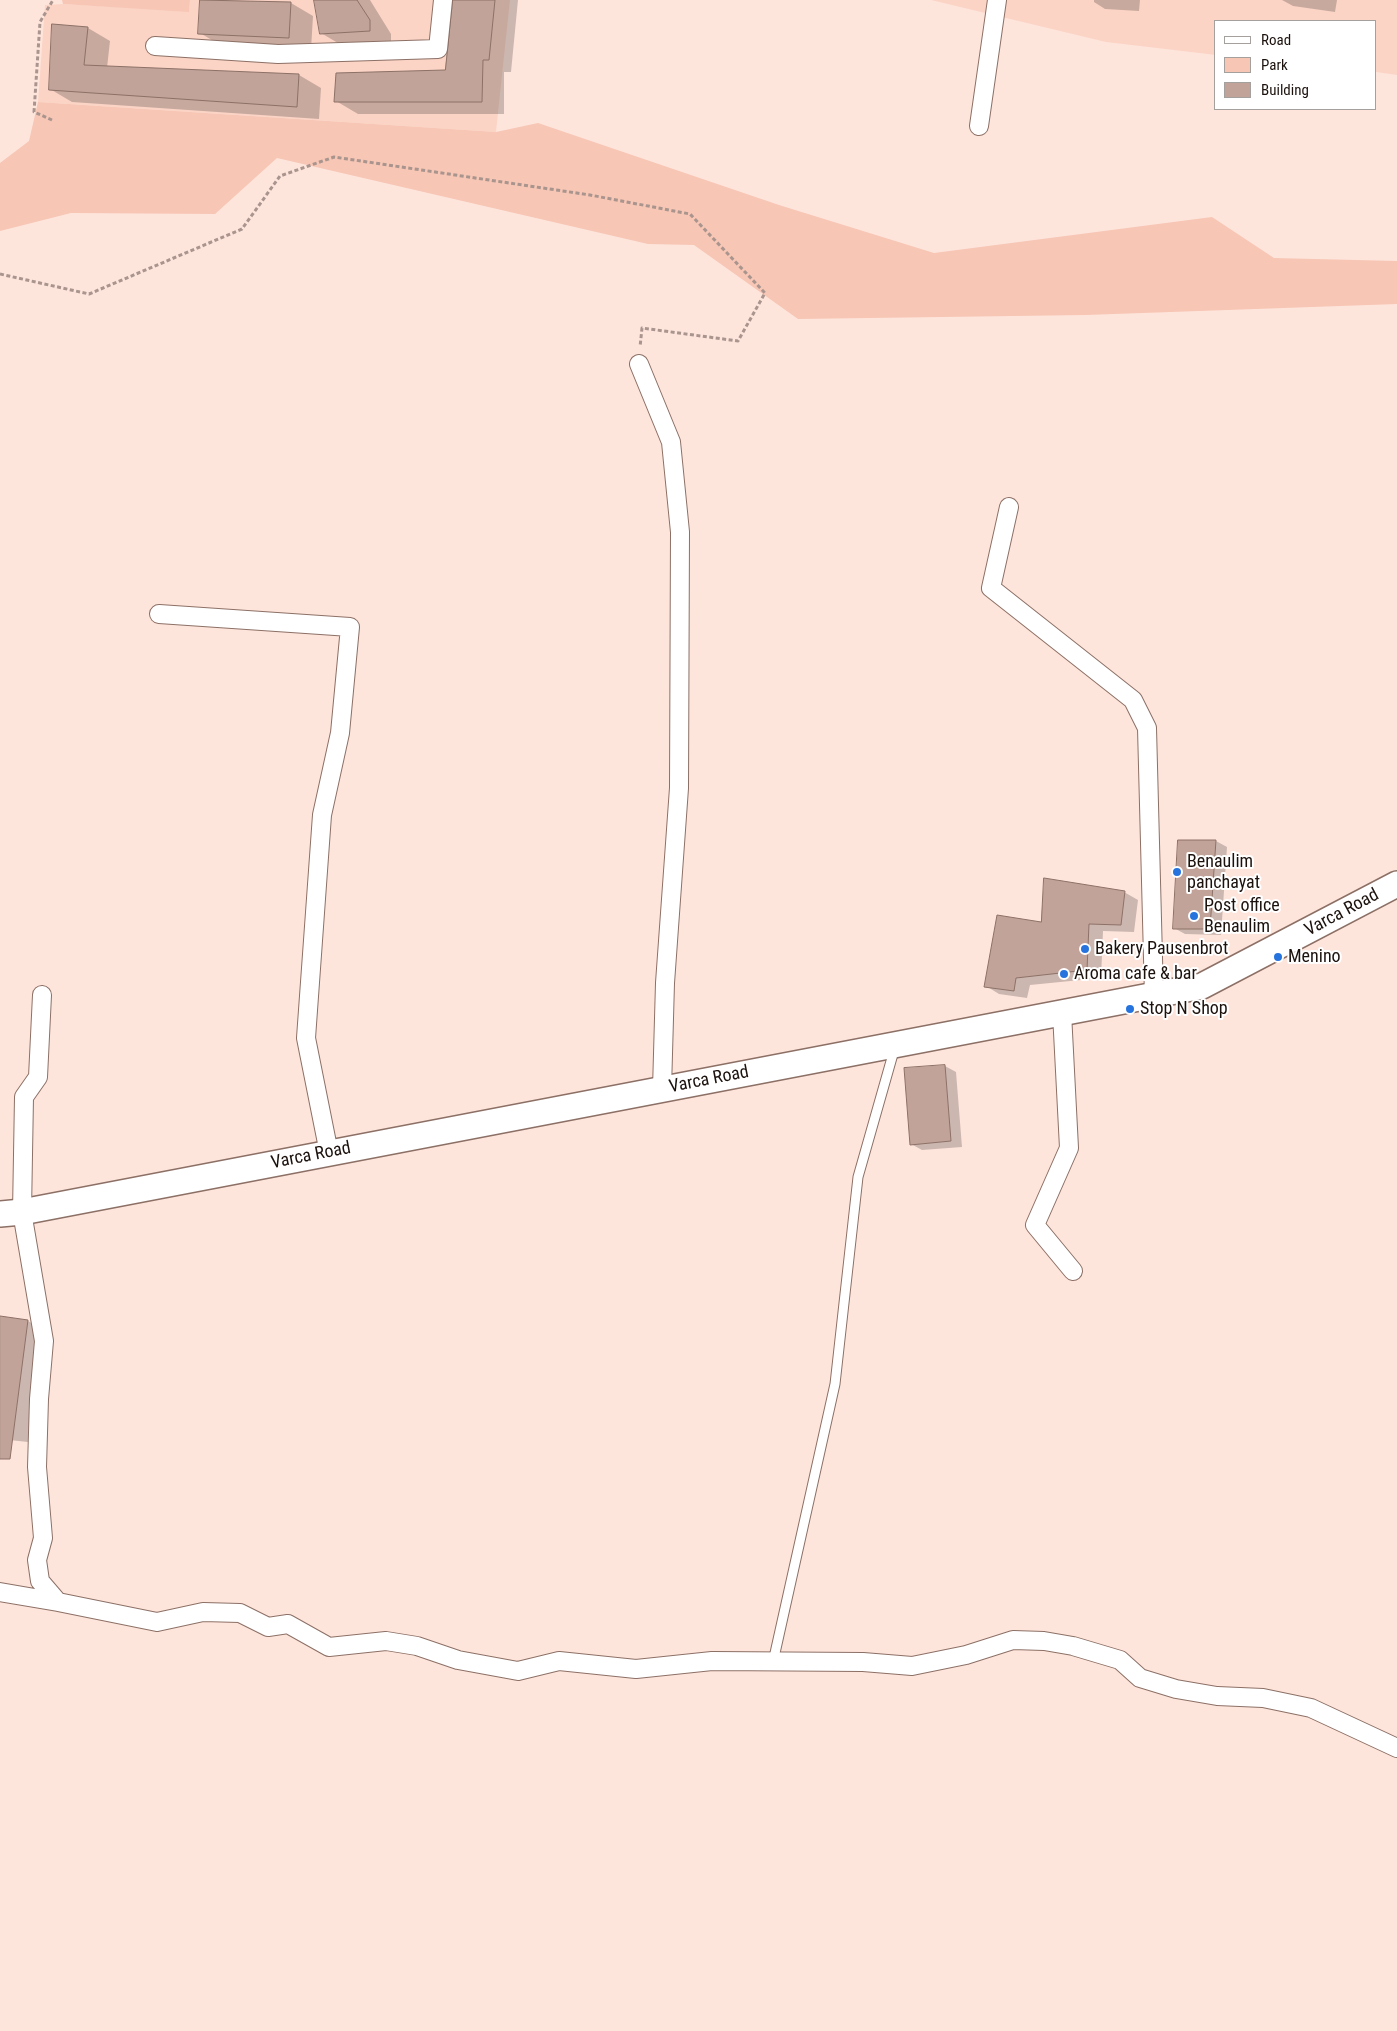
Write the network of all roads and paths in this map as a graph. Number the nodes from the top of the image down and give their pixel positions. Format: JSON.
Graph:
{"nodes":[{"id":1,"x":53,"y":0,"type":"edge"},
{"id":2,"x":443,"y":0,"type":"edge"},
{"id":3,"x":997,"y":0,"type":"edge"},
{"id":4,"x":155,"y":46,"type":"dead end"},
{"id":5,"x":52,"y":120,"type":"dead end"},
{"id":6,"x":979,"y":126,"type":"dead end"},
{"id":7,"x":0,"y":274,"type":"edge"},
{"id":8,"x":639,"y":364,"type":"joint"},
{"id":9,"x":1009,"y":507,"type":"dead end"},
{"id":10,"x":159,"y":614,"type":"dead end"},
{"id":11,"x":1397,"y":884,"type":"edge"},
{"id":12,"x":42,"y":995,"type":"dead end"},
{"id":13,"x":1154,"y":996,"type":"junction"},
{"id":14,"x":1062,"y":1013,"type":"junction"},
{"id":15,"x":896,"y":1045,"type":"junction"},
{"id":16,"x":662,"y":1089,"type":"junction"},
{"id":17,"x":328,"y":1153,"type":"junction"},
{"id":18,"x":11,"y":1213,"type":"edge"},
{"id":19,"x":1072,"y":1271,"type":"dead end"},
{"id":20,"x":0,"y":1592,"type":"edge"},
{"id":21,"x":58,"y":1602,"type":"junction"},
{"id":22,"x":773,"y":1662,"type":"junction"},
{"id":23,"x":1397,"y":1748,"type":"edge"}],
"edges":[{"from":1,"to":5,"type":"path"},
{"from":2,"to":4,"type":"street"},
{"from":3,"to":6,"type":"street"},
{"from":7,"to":8,"type":"path"},
{"from":8,"to":16,"type":"street"},
{"from":9,"to":13,"type":"street"},
{"from":10,"to":17,"type":"street"},
{"from":11,"to":13,"type":"main road","name":"Varca Road"},
{"from":12,"to":18,"type":"street"},
{"from":13,"to":14,"type":"main road","name":"Varca Road"},
{"from":14,"to":15,"type":"main road","name":"Varca Road"},
{"from":14,"to":19,"type":"street"},
{"from":15,"to":16,"type":"main road","name":"Varca Road"},
{"from":15,"to":22,"type":"lane"},
{"from":16,"to":17,"type":"main road","name":"Varca Road"},
{"from":17,"to":18,"type":"main road","name":"Varca Road"},
{"from":18,"to":21,"type":"street"},
{"from":20,"to":21,"type":"street"},
{"from":21,"to":22,"type":"street"},
{"from":22,"to":23,"type":"street"}]}
